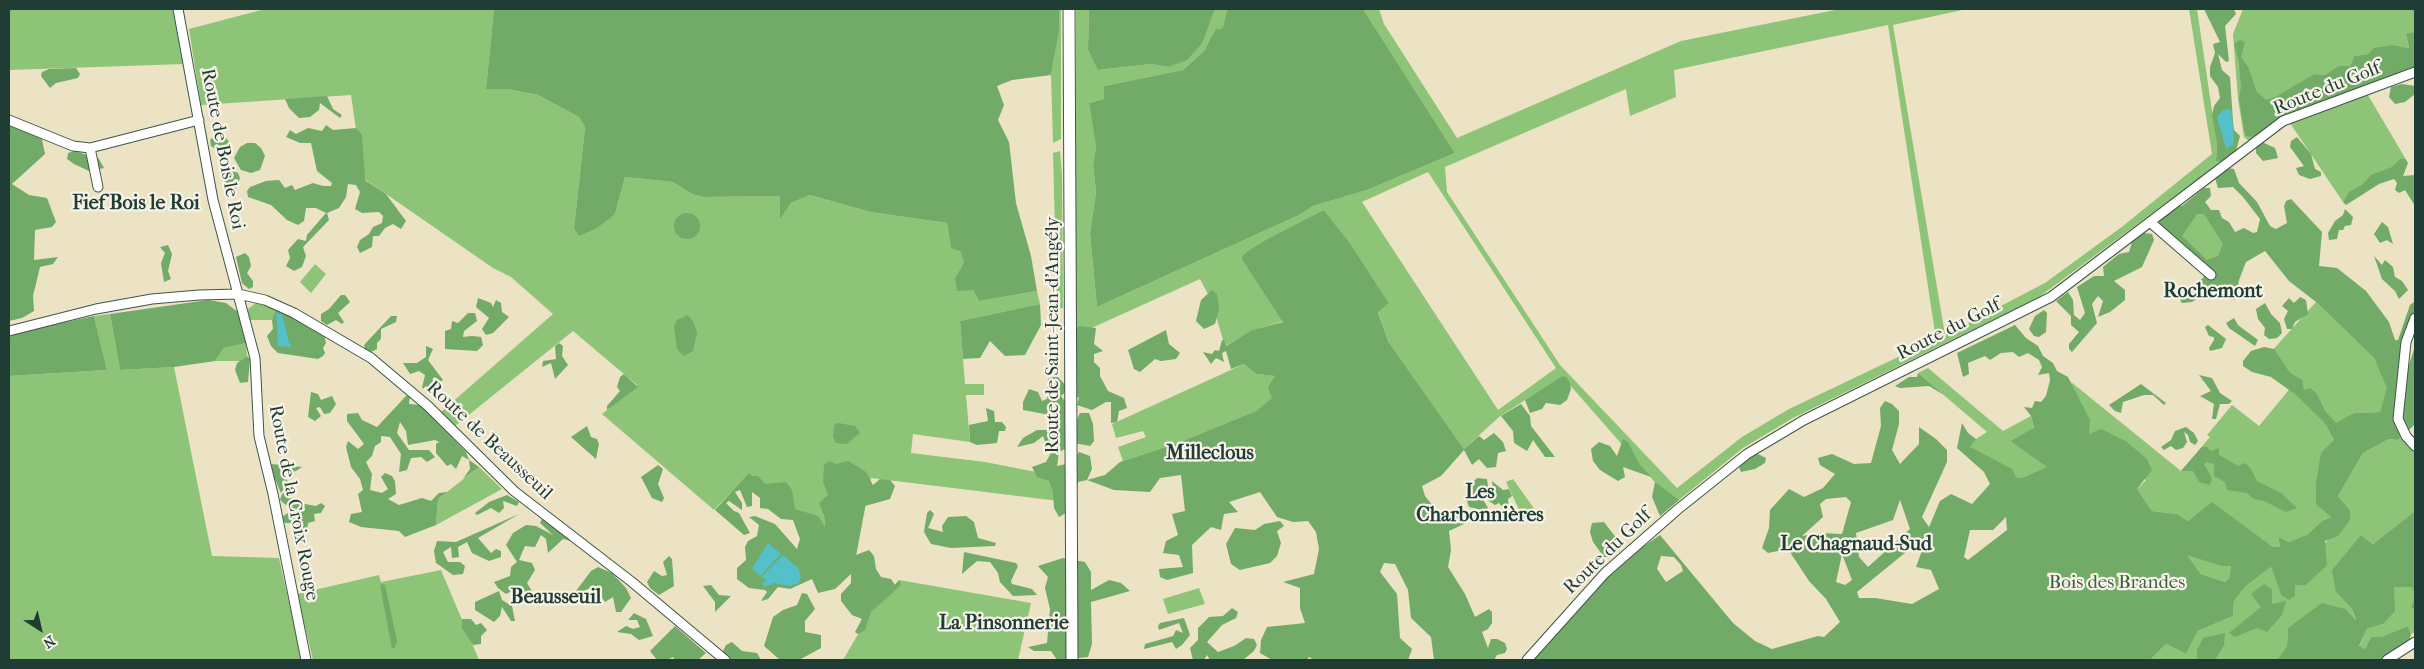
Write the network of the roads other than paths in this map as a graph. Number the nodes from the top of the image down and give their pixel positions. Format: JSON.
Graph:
{"nodes":[{"id":1,"x":178,"y":9,"type":"edge"},
{"id":2,"x":1069,"y":9,"type":"edge"},
{"id":3,"x":2415,"y":72,"type":"edge"},
{"id":4,"x":9,"y":120,"type":"edge"},
{"id":5,"x":199,"y":120,"type":"junction"},
{"id":6,"x":90,"y":148,"type":"junction"},
{"id":7,"x":98,"y":187,"type":"dead end"},
{"id":8,"x":2150,"y":222,"type":"junction"},
{"id":9,"x":2211,"y":275,"type":"dead end"},
{"id":10,"x":238,"y":294,"type":"junction"},
{"id":11,"x":2415,"y":318,"type":"edge"},
{"id":12,"x":9,"y":331,"type":"edge"},
{"id":13,"x":2415,"y":446,"type":"edge"},
{"id":14,"x":2415,"y":642,"type":"edge"},
{"id":15,"x":306,"y":660,"type":"edge"},
{"id":16,"x":725,"y":660,"type":"edge"},
{"id":17,"x":1072,"y":660,"type":"edge"},
{"id":18,"x":1527,"y":660,"type":"edge"},
{"id":19,"x":2386,"y":660,"type":"edge"}],
"edges":[{"from":1,"to":5,"type":"street","name":"Route de Bois le Roi"},
{"from":2,"to":17,"type":"main road","name":"Route de Saint-Jean-d'Angély"},
{"from":3,"to":8,"type":"street","name":"Route du Golf"},
{"from":4,"to":6,"type":"street"},
{"from":5,"to":6,"type":"street"},
{"from":5,"to":10,"type":"street","name":"Route de Bois le Roi"},
{"from":6,"to":7,"type":"street"},
{"from":8,"to":9,"type":"street"},
{"from":8,"to":18,"type":"street","name":"Route du Golf"},
{"from":10,"to":12,"type":"street","name":"Route de Beausseuil"},
{"from":10,"to":15,"type":"street","name":"Route de la Croix Rouge"},
{"from":10,"to":16,"type":"street","name":"Route de Beausseuil"},
{"from":11,"to":13,"type":"street"},
{"from":14,"to":19,"type":"street"}]}
